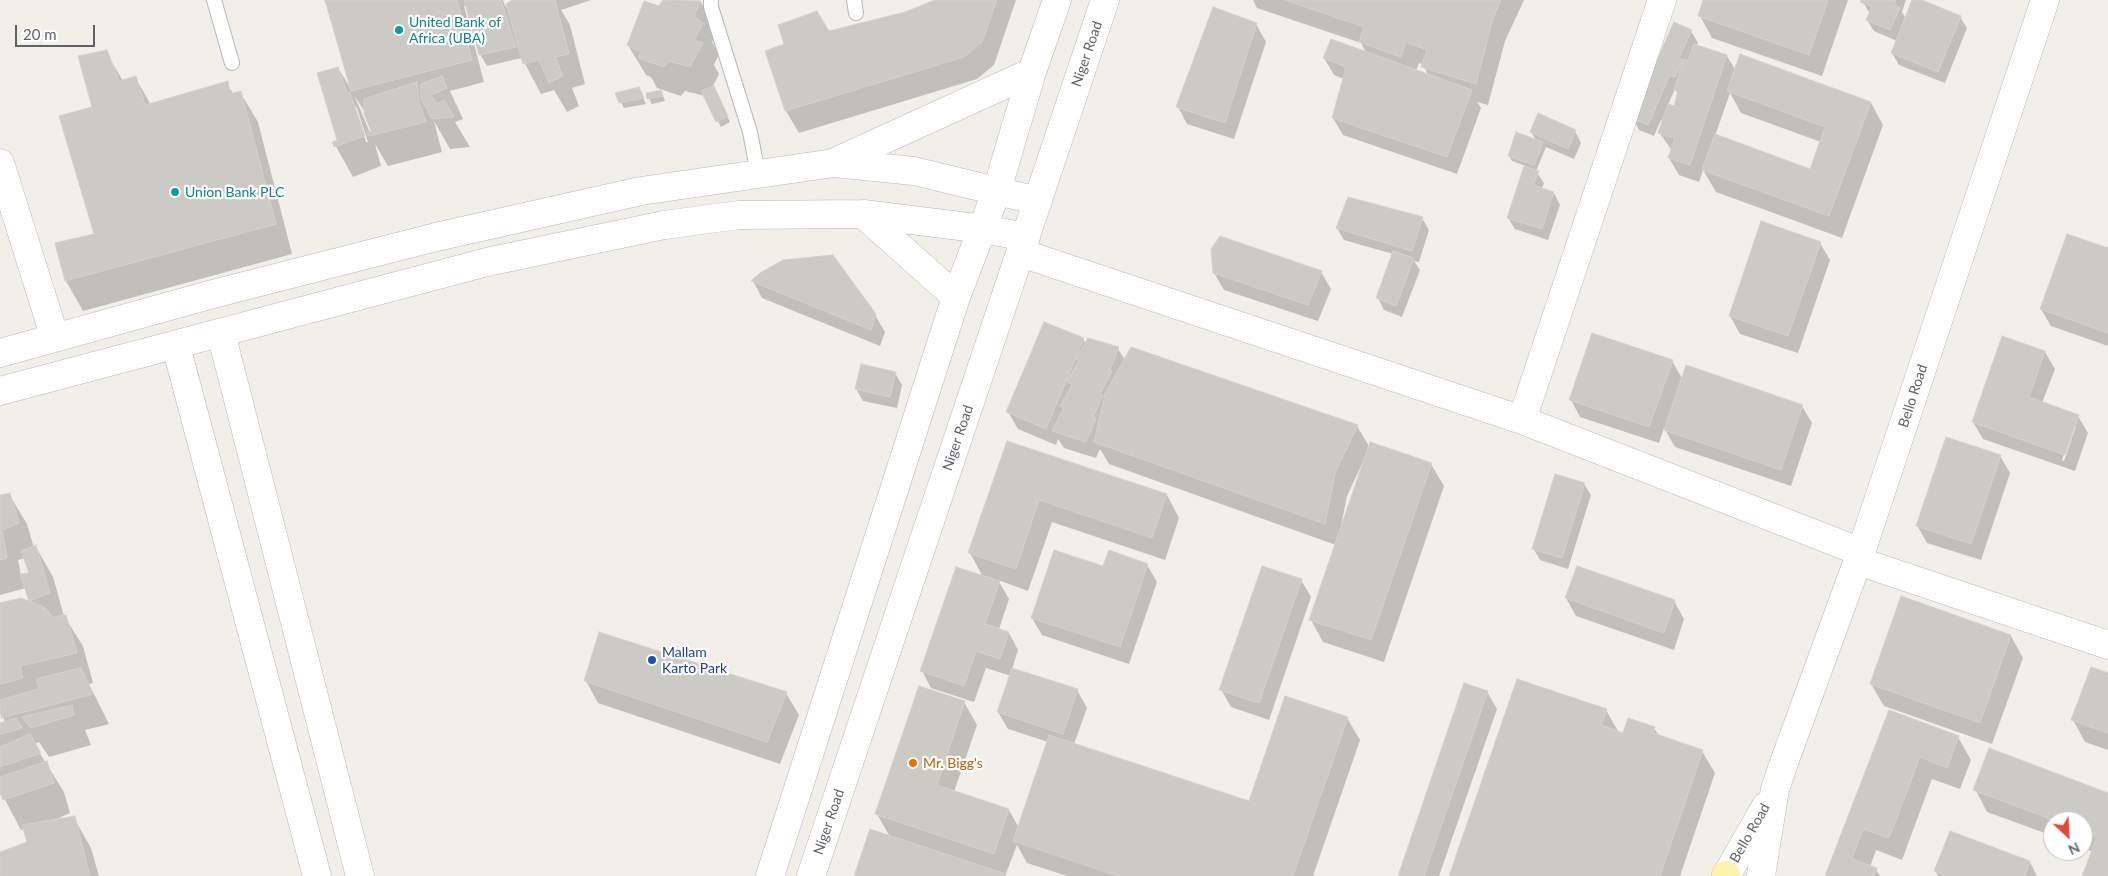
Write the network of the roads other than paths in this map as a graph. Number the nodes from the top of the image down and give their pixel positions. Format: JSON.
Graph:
{"nodes":[{"id":1,"x":214,"y":0,"type":"edge"},
{"id":2,"x":711,"y":0,"type":"edge"},
{"id":3,"x":1057,"y":0,"type":"edge"},
{"id":4,"x":1106,"y":0,"type":"edge"},
{"id":5,"x":1662,"y":0,"type":"edge"},
{"id":6,"x":2045,"y":0,"type":"edge"},
{"id":7,"x":232,"y":63,"type":"dead end"},
{"id":8,"x":1032,"y":72,"type":"junction"},
{"id":9,"x":0,"y":163,"type":"edge"},
{"id":10,"x":834,"y":163,"type":"junction"},
{"id":11,"x":758,"y":174,"type":"junction"},
{"id":12,"x":997,"y":190,"type":"junction"},
{"id":13,"x":1038,"y":201,"type":"junction"},
{"id":14,"x":863,"y":214,"type":"junction"},
{"id":15,"x":984,"y":229,"type":"junction"},
{"id":16,"x":1023,"y":245,"type":"junction"},
{"id":17,"x":956,"y":298,"type":"junction"},
{"id":18,"x":220,"y":333,"type":"junction"},
{"id":19,"x":55,"y":338,"type":"junction"},
{"id":20,"x":176,"y":346,"type":"junction"},
{"id":21,"x":0,"y":353,"type":"edge"},
{"id":22,"x":0,"y":391,"type":"edge"},
{"id":23,"x":1522,"y":420,"type":"junction"},
{"id":24,"x":1860,"y":557,"type":"junction"},
{"id":25,"x":2108,"y":645,"type":"edge"},
{"id":26,"x":1775,"y":790,"type":"junction"},
{"id":27,"x":357,"y":866,"type":"edge"},
{"id":28,"x":316,"y":871,"type":"edge"},
{"id":29,"x":770,"y":876,"type":"edge"},
{"id":30,"x":811,"y":876,"type":"edge"},
{"id":31,"x":1726,"y":876,"type":"edge"},
{"id":32,"x":1761,"y":876,"type":"edge"}],
"edges":[{"from":1,"to":7,"type":"lane"},
{"from":2,"to":11,"type":"lane"},
{"from":3,"to":8,"type":"street"},
{"from":4,"to":13,"type":"street","name":"Niger Road"},
{"from":5,"to":23,"type":"street"},
{"from":6,"to":24,"type":"street","name":"Bello Road"},
{"from":8,"to":10,"type":"street"},
{"from":8,"to":12,"type":"street"},
{"from":9,"to":19,"type":"street"},
{"from":10,"to":11,"type":"street"},
{"from":10,"to":12,"type":"street"},
{"from":11,"to":19,"type":"street"},
{"from":12,"to":13,"type":"street"},
{"from":12,"to":15,"type":"street"},
{"from":13,"to":16,"type":"street","name":"Niger Road"},
{"from":14,"to":15,"type":"street"},
{"from":14,"to":17,"type":"street"},
{"from":14,"to":18,"type":"street"},
{"from":15,"to":16,"type":"street"},
{"from":15,"to":17,"type":"street"},
{"from":16,"to":23,"type":"street"},
{"from":16,"to":30,"type":"street","name":"Niger Road"},
{"from":17,"to":29,"type":"street"},
{"from":18,"to":20,"type":"street"},
{"from":18,"to":27,"type":"street"},
{"from":19,"to":21,"type":"street"},
{"from":20,"to":22,"type":"street"},
{"from":20,"to":28,"type":"street"},
{"from":23,"to":24,"type":"street"},
{"from":24,"to":25,"type":"street"},
{"from":24,"to":26,"type":"street","name":"Bello Road"},
{"from":26,"to":31,"type":"street","name":"Bello Road"},
{"from":26,"to":32,"type":"street","name":"Bello Road"},
{"from":27,"to":28,"type":"street"}]}
